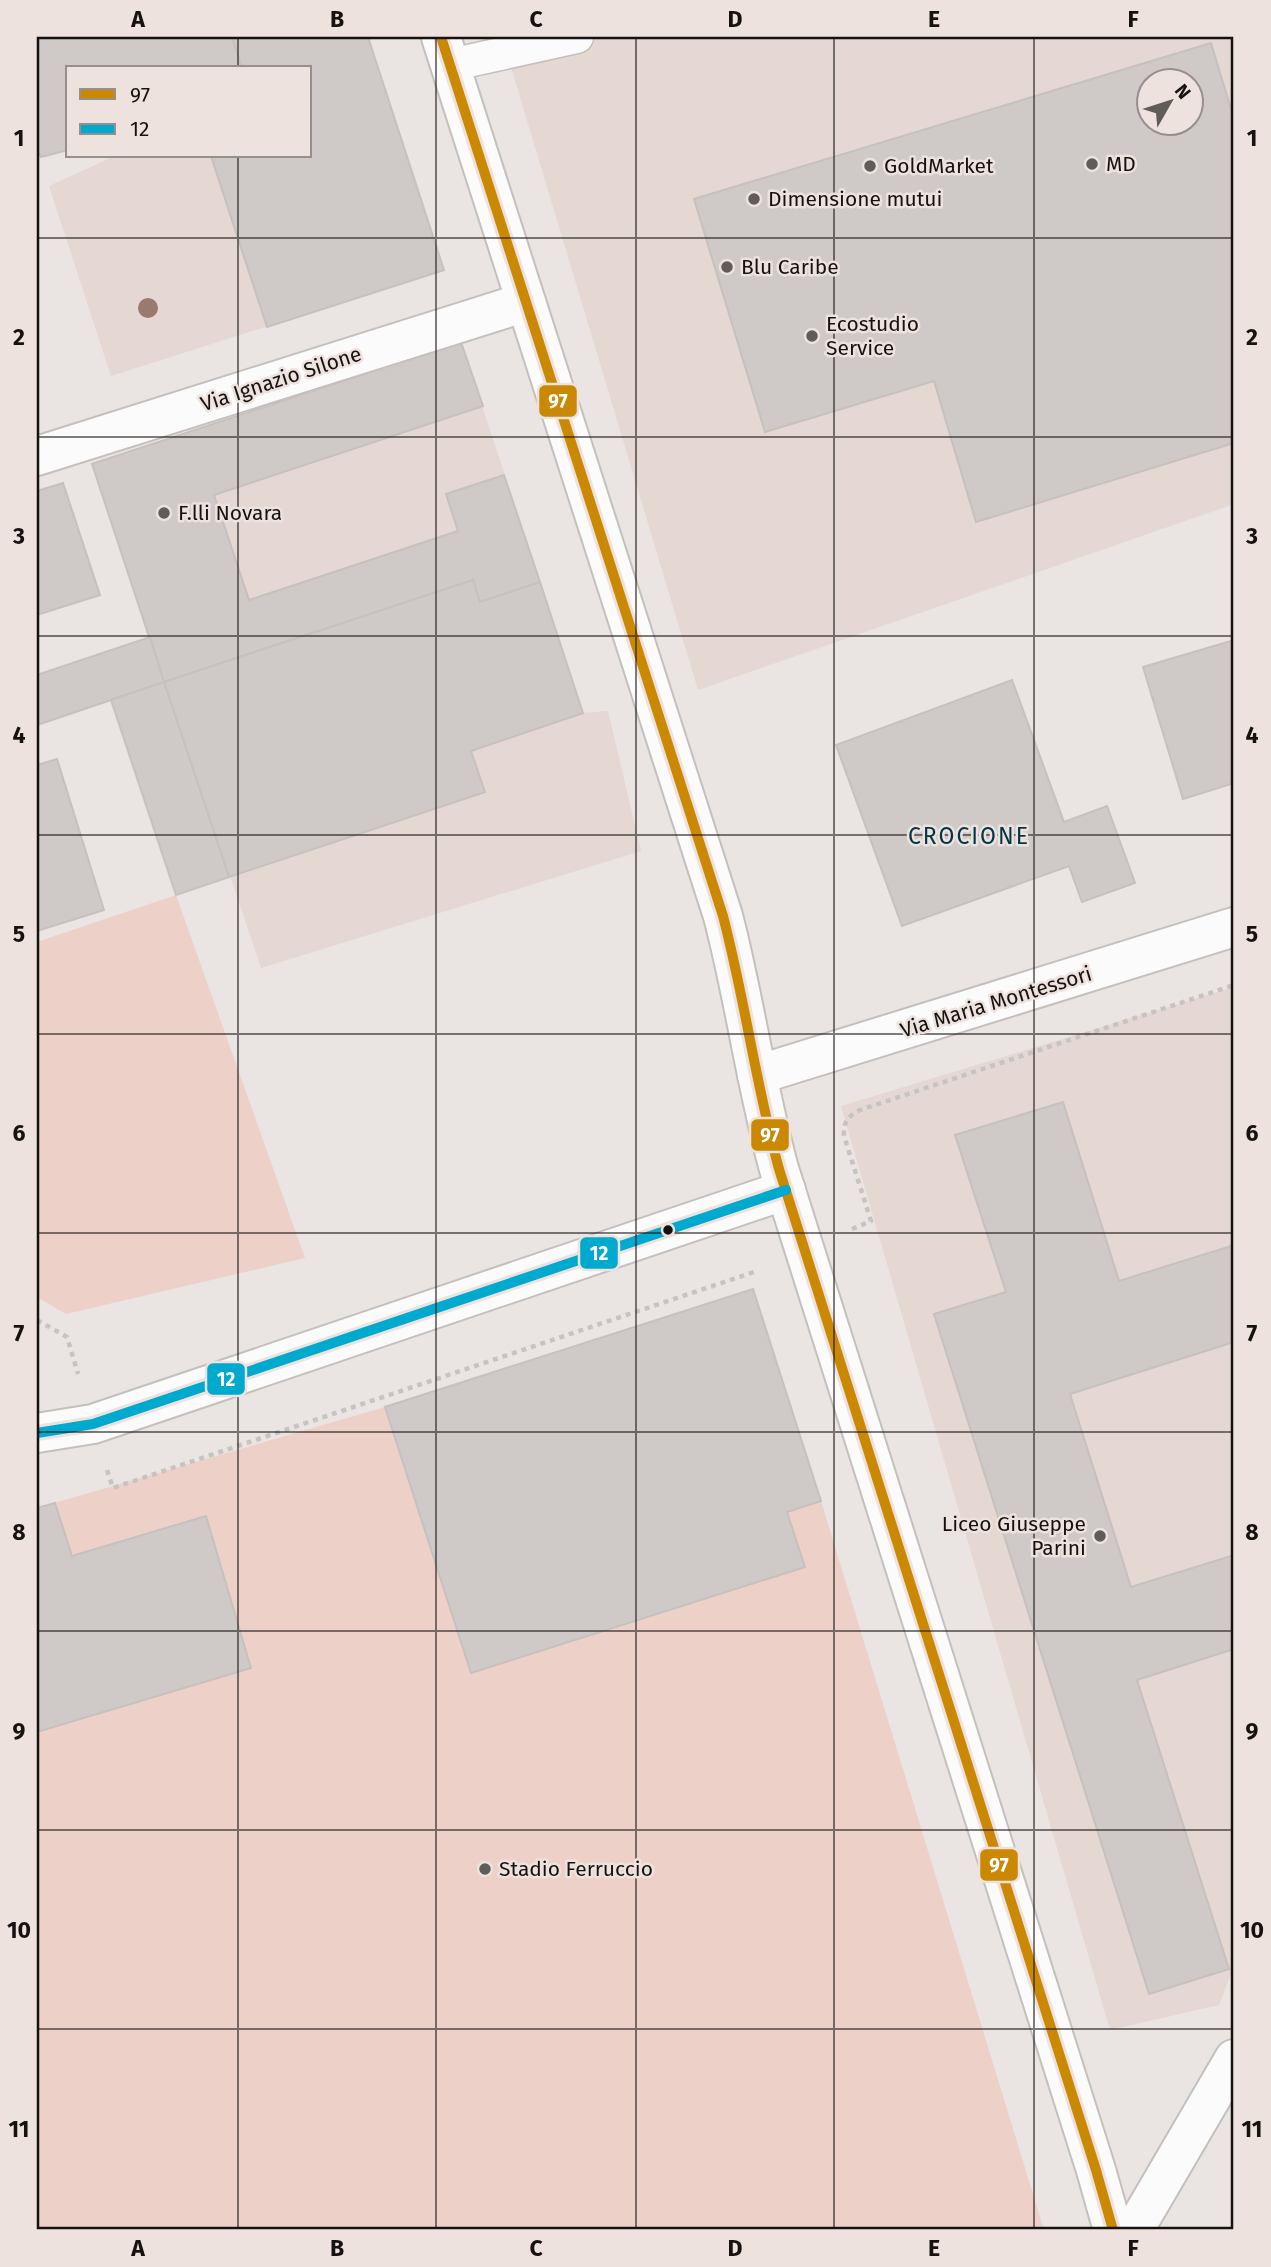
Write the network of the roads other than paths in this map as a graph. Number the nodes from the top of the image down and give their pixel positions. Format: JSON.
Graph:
{"nodes":[{"id":1,"x":577,"y":37,"type":"edge"},
{"id":2,"x":445,"y":51,"type":"edge"},
{"id":3,"x":526,"y":302,"type":"junction"},
{"id":4,"x":37,"y":456,"type":"edge"},
{"id":5,"x":1234,"y":927,"type":"edge"},
{"id":6,"x":757,"y":1075,"type":"junction"},
{"id":7,"x":786,"y":1190,"type":"junction"},
{"id":8,"x":37,"y":1433,"type":"edge"},
{"id":9,"x":1234,"y":2059,"type":"edge"},
{"id":10,"x":1113,"y":2230,"type":"edge"},
{"id":11,"x":1134,"y":2230,"type":"edge"}],
"edges":[{"from":1,"to":2,"type":"lane"},
{"from":2,"to":3,"type":"street"},
{"from":3,"to":4,"type":"street","name":"Via Ignazio Silone"},
{"from":3,"to":6,"type":"street"},
{"from":5,"to":6,"type":"street","name":"Via Maria Montessori"},
{"from":6,"to":7,"type":"street"},
{"from":7,"to":8,"type":"street"},
{"from":7,"to":10,"type":"street"},
{"from":9,"to":11,"type":"street"}]}
